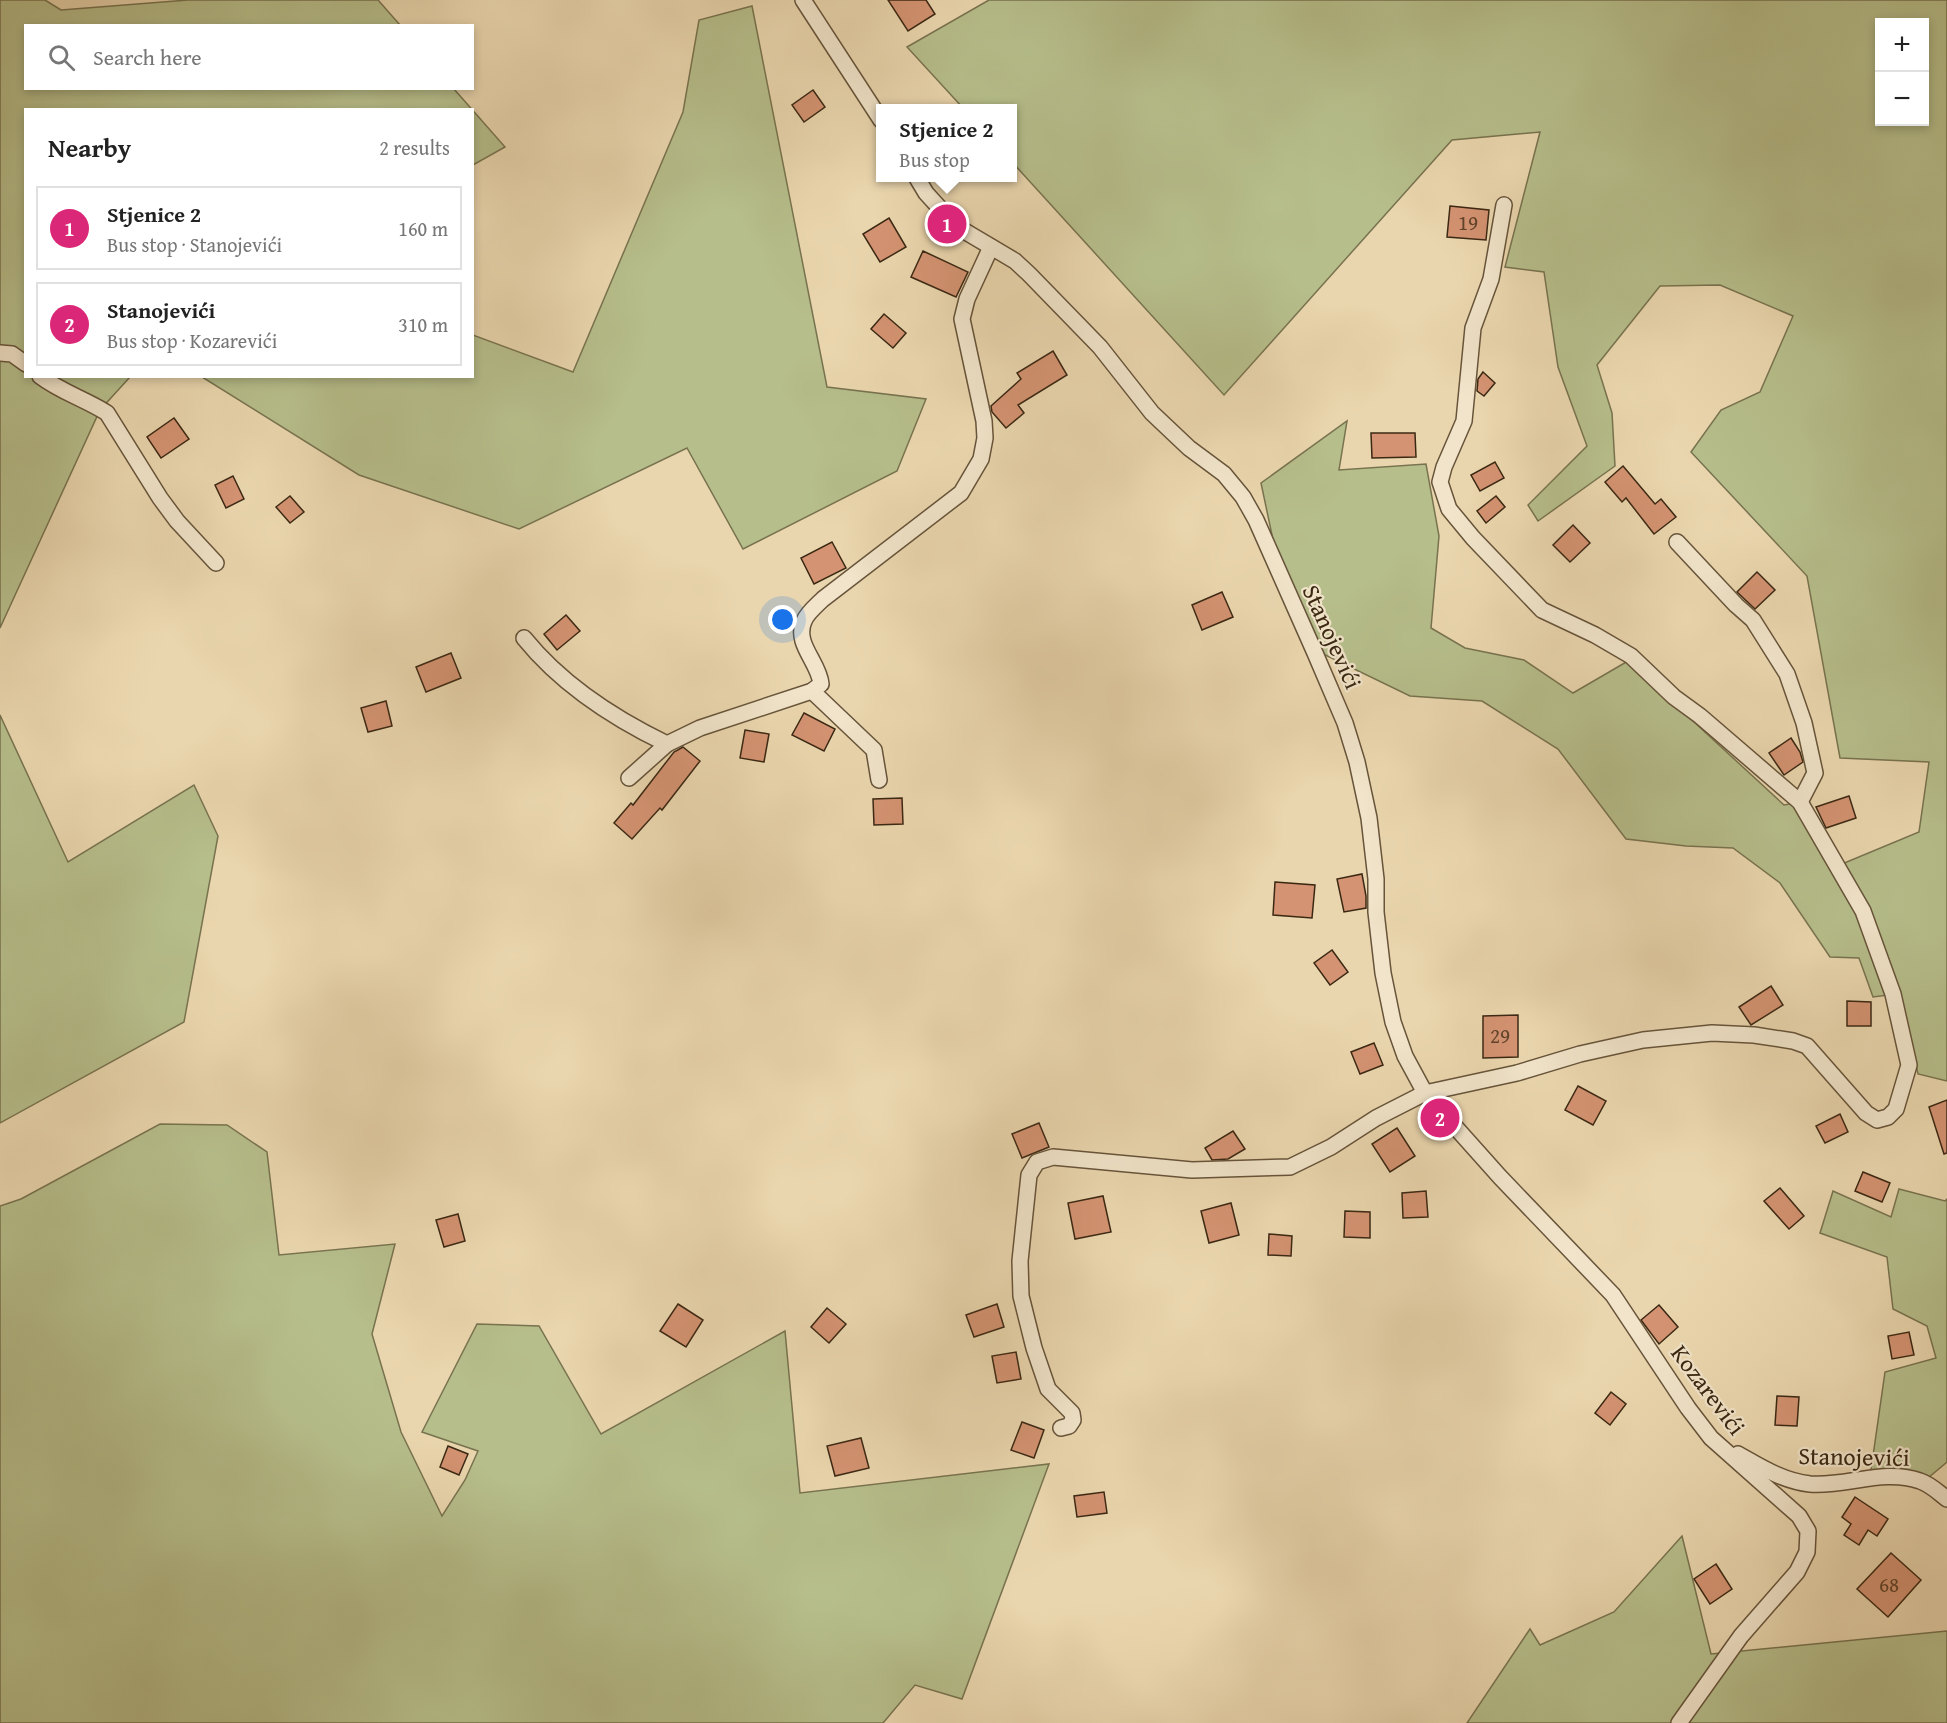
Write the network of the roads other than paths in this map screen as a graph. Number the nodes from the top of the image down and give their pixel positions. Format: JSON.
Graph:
{"nodes":[{"id":1,"x":803,"y":0,"type":"edge"},
{"id":2,"x":876,"y":112,"type":"edge"},
{"id":3,"x":920,"y":182,"type":"edge"},
{"id":4,"x":1504,"y":205,"type":"dead end"},
{"id":5,"x":991,"y":247,"type":"junction"},
{"id":6,"x":0,"y":353,"type":"edge"},
{"id":7,"x":24,"y":363,"type":"edge"},
{"id":8,"x":43,"y":378,"type":"edge"},
{"id":9,"x":1677,"y":542,"type":"dead end"},
{"id":10,"x":216,"y":563,"type":"dead end"},
{"id":11,"x":524,"y":638,"type":"dead end"},
{"id":12,"x":812,"y":691,"type":"junction"},
{"id":13,"x":667,"y":744,"type":"junction"},
{"id":14,"x":629,"y":778,"type":"dead end"},
{"id":15,"x":879,"y":780,"type":"dead end"},
{"id":16,"x":1800,"y":802,"type":"junction"},
{"id":17,"x":1425,"y":1093,"type":"junction"},
{"id":18,"x":1061,"y":1428,"type":"dead end"},
{"id":19,"x":1725,"y":1452,"type":"junction"},
{"id":20,"x":1947,"y":1499,"type":"edge"},
{"id":21,"x":1679,"y":1723,"type":"edge"}],
"edges":[{"from":1,"to":2,"type":"street"},
{"from":3,"to":5,"type":"street","name":"Stanojevići"},
{"from":4,"to":16,"type":"street"},
{"from":5,"to":12,"type":"street"},
{"from":5,"to":17,"type":"street","name":"Stanojevići"},
{"from":6,"to":7,"type":"street"},
{"from":8,"to":10,"type":"street"},
{"from":9,"to":16,"type":"street"},
{"from":11,"to":13,"type":"street"},
{"from":12,"to":13,"type":"street"},
{"from":12,"to":15,"type":"street"},
{"from":13,"to":14,"type":"street"},
{"from":16,"to":17,"type":"street"},
{"from":17,"to":18,"type":"street"},
{"from":17,"to":19,"type":"street","name":"Kozarevići"},
{"from":19,"to":20,"type":"street","name":"Stanojevići"},
{"from":19,"to":21,"type":"street","name":"Kozarevići"}]}
